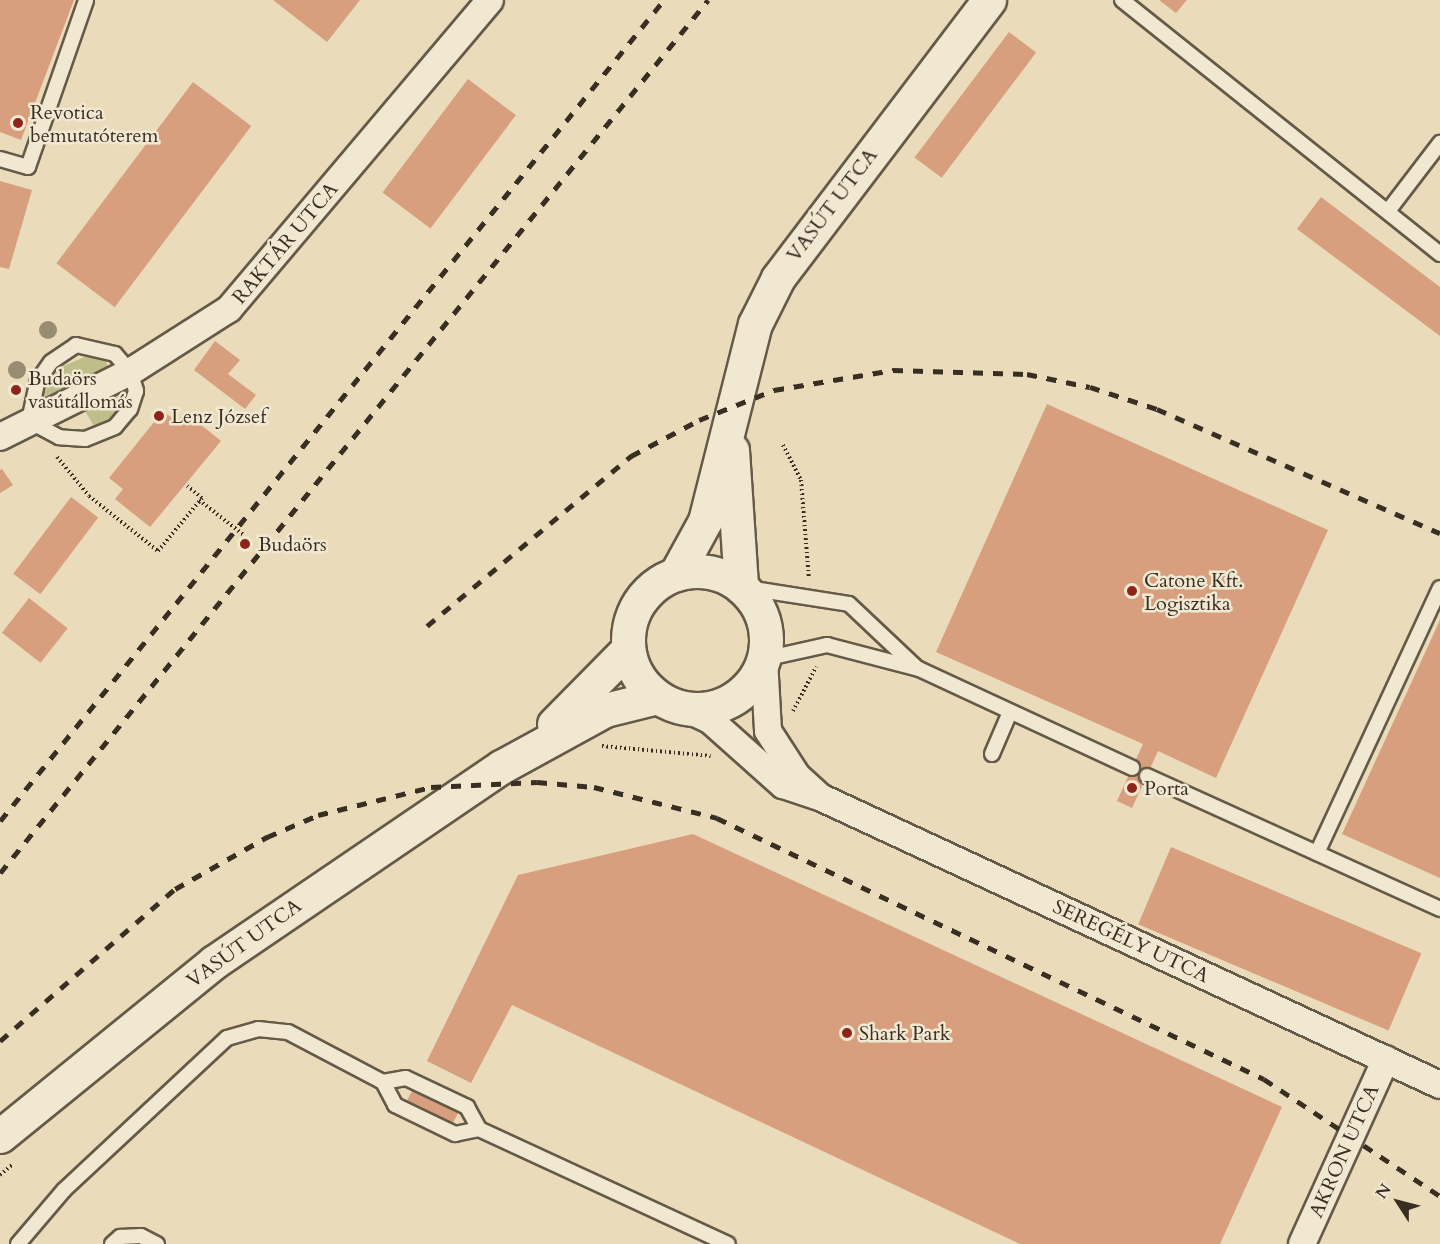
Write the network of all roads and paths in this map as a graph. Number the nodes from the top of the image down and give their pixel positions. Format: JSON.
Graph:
{"nodes":[{"id":1,"x":86,"y":0,"type":"edge"},
{"id":2,"x":490,"y":0,"type":"edge"},
{"id":3,"x":989,"y":0,"type":"edge"},
{"id":4,"x":1122,"y":0,"type":"edge"},
{"id":5,"x":1440,"y":143,"type":"edge"},
{"id":6,"x":0,"y":159,"type":"edge"},
{"id":7,"x":1388,"y":211,"type":"junction"},
{"id":8,"x":1440,"y":254,"type":"edge"},
{"id":9,"x":130,"y":372,"type":"junction"},
{"id":10,"x":29,"y":422,"type":"junction"},
{"id":11,"x":729,"y":436,"type":"junction"},
{"id":12,"x":0,"y":437,"type":"edge"},
{"id":13,"x":783,"y":445,"type":"dead end"},
{"id":14,"x":187,"y":486,"type":"dead end"},
{"id":15,"x":199,"y":500,"type":"junction"},
{"id":16,"x":244,"y":536,"type":"dead end"},
{"id":17,"x":676,"y":574,"type":"junction"},
{"id":18,"x":741,"y":586,"type":"junction"},
{"id":19,"x":1440,"y":588,"type":"edge"},
{"id":20,"x":811,"y":596,"type":"junction"},
{"id":21,"x":815,"y":646,"type":"junction"},
{"id":22,"x":628,"y":649,"type":"junction"},
{"id":23,"x":764,"y":659,"type":"junction"},
{"id":24,"x":919,"y":669,"type":"junction"},
{"id":25,"x":670,"y":703,"type":"junction"},
{"id":26,"x":1010,"y":712,"type":"junction"},
{"id":27,"x":768,"y":731,"type":"junction"},
{"id":28,"x":598,"y":746,"type":"dead end"},
{"id":29,"x":743,"y":747,"type":"junction"},
{"id":30,"x":992,"y":754,"type":"dead end"},
{"id":31,"x":501,"y":767,"type":"junction"},
{"id":32,"x":1132,"y":768,"type":"dead end"},
{"id":33,"x":1147,"y":776,"type":"dead end"},
{"id":34,"x":822,"y":798,"type":"junction"},
{"id":35,"x":1317,"y":853,"type":"junction"},
{"id":36,"x":1440,"y":909,"type":"edge"},
{"id":37,"x":1386,"y":1059,"type":"junction"},
{"id":38,"x":383,"y":1082,"type":"junction"},
{"id":39,"x":1440,"y":1085,"type":"edge"},
{"id":40,"x":479,"y":1129,"type":"junction"},
{"id":41,"x":9,"y":1148,"type":"edge"},
{"id":42,"x":0,"y":1175,"type":"edge"},
{"id":43,"x":18,"y":1244,"type":"edge"},
{"id":44,"x":112,"y":1244,"type":"edge"},
{"id":45,"x":157,"y":1244,"type":"edge"},
{"id":46,"x":728,"y":1244,"type":"edge"},
{"id":47,"x":1302,"y":1244,"type":"edge"}],
"edges":[{"from":1,"to":6,"type":"lane"},
{"from":2,"to":9,"type":"street","name":"RAKTÁR UTCA"},
{"from":3,"to":11,"type":"street","name":"VASÚT UTCA"},
{"from":4,"to":7,"type":"lane"},
{"from":5,"to":7,"type":"lane"},
{"from":7,"to":8,"type":"lane"},
{"from":9,"to":10,"type":"street","name":"RAKTÁR UTCA"},
{"from":9,"to":10,"type":"lane"},
{"from":9,"to":10,"type":"lane"},
{"from":10,"to":12,"type":"street","name":"RAKTÁR UTCA"},
{"from":10,"to":15,"type":"path"},
{"from":11,"to":17,"type":"street","name":"VASÚT UTCA"},
{"from":11,"to":18,"type":"street","name":"VASÚT UTCA"},
{"from":13,"to":20,"type":"path"},
{"from":14,"to":15,"type":"path"},
{"from":15,"to":16,"type":"path"},
{"from":17,"to":18,"type":"street"},
{"from":17,"to":22,"type":"street","name":"VASÚT UTCA"},
{"from":18,"to":20,"type":"lane"},
{"from":18,"to":23,"type":"street","name":"VASÚT UTCA"},
{"from":19,"to":35,"type":"lane"},
{"from":20,"to":24,"type":"lane"},
{"from":21,"to":23,"type":"lane"},
{"from":21,"to":24,"type":"lane"},
{"from":21,"to":27,"type":"path"},
{"from":22,"to":25,"type":"street"},
{"from":22,"to":31,"type":"street","name":"VASÚT UTCA"},
{"from":23,"to":25,"type":"street","name":"VASÚT UTCA"},
{"from":23,"to":27,"type":"street","name":"SEREGÉLY UTCA"},
{"from":24,"to":26,"type":"lane"},
{"from":25,"to":29,"type":"street","name":"SEREGÉLY UTCA"},
{"from":25,"to":31,"type":"street","name":"VASÚT UTCA"},
{"from":26,"to":30,"type":"lane"},
{"from":26,"to":32,"type":"lane"},
{"from":27,"to":34,"type":"street","name":"SEREGÉLY UTCA"},
{"from":28,"to":29,"type":"path"},
{"from":29,"to":34,"type":"street","name":"SEREGÉLY UTCA"},
{"from":31,"to":41,"type":"street","name":"VASÚT UTCA"},
{"from":33,"to":35,"type":"lane"},
{"from":34,"to":37,"type":"street","name":"SEREGÉLY UTCA"},
{"from":35,"to":36,"type":"lane"},
{"from":37,"to":39,"type":"street","name":"SEREGÉLY UTCA"},
{"from":37,"to":47,"type":"street","name":"AKRON UTCA"},
{"from":38,"to":40,"type":"lane"},
{"from":38,"to":40,"type":"lane"},
{"from":38,"to":43,"type":"lane"},
{"from":40,"to":46,"type":"lane"},
{"from":41,"to":42,"type":"path"},
{"from":44,"to":45,"type":"lane"}]}
